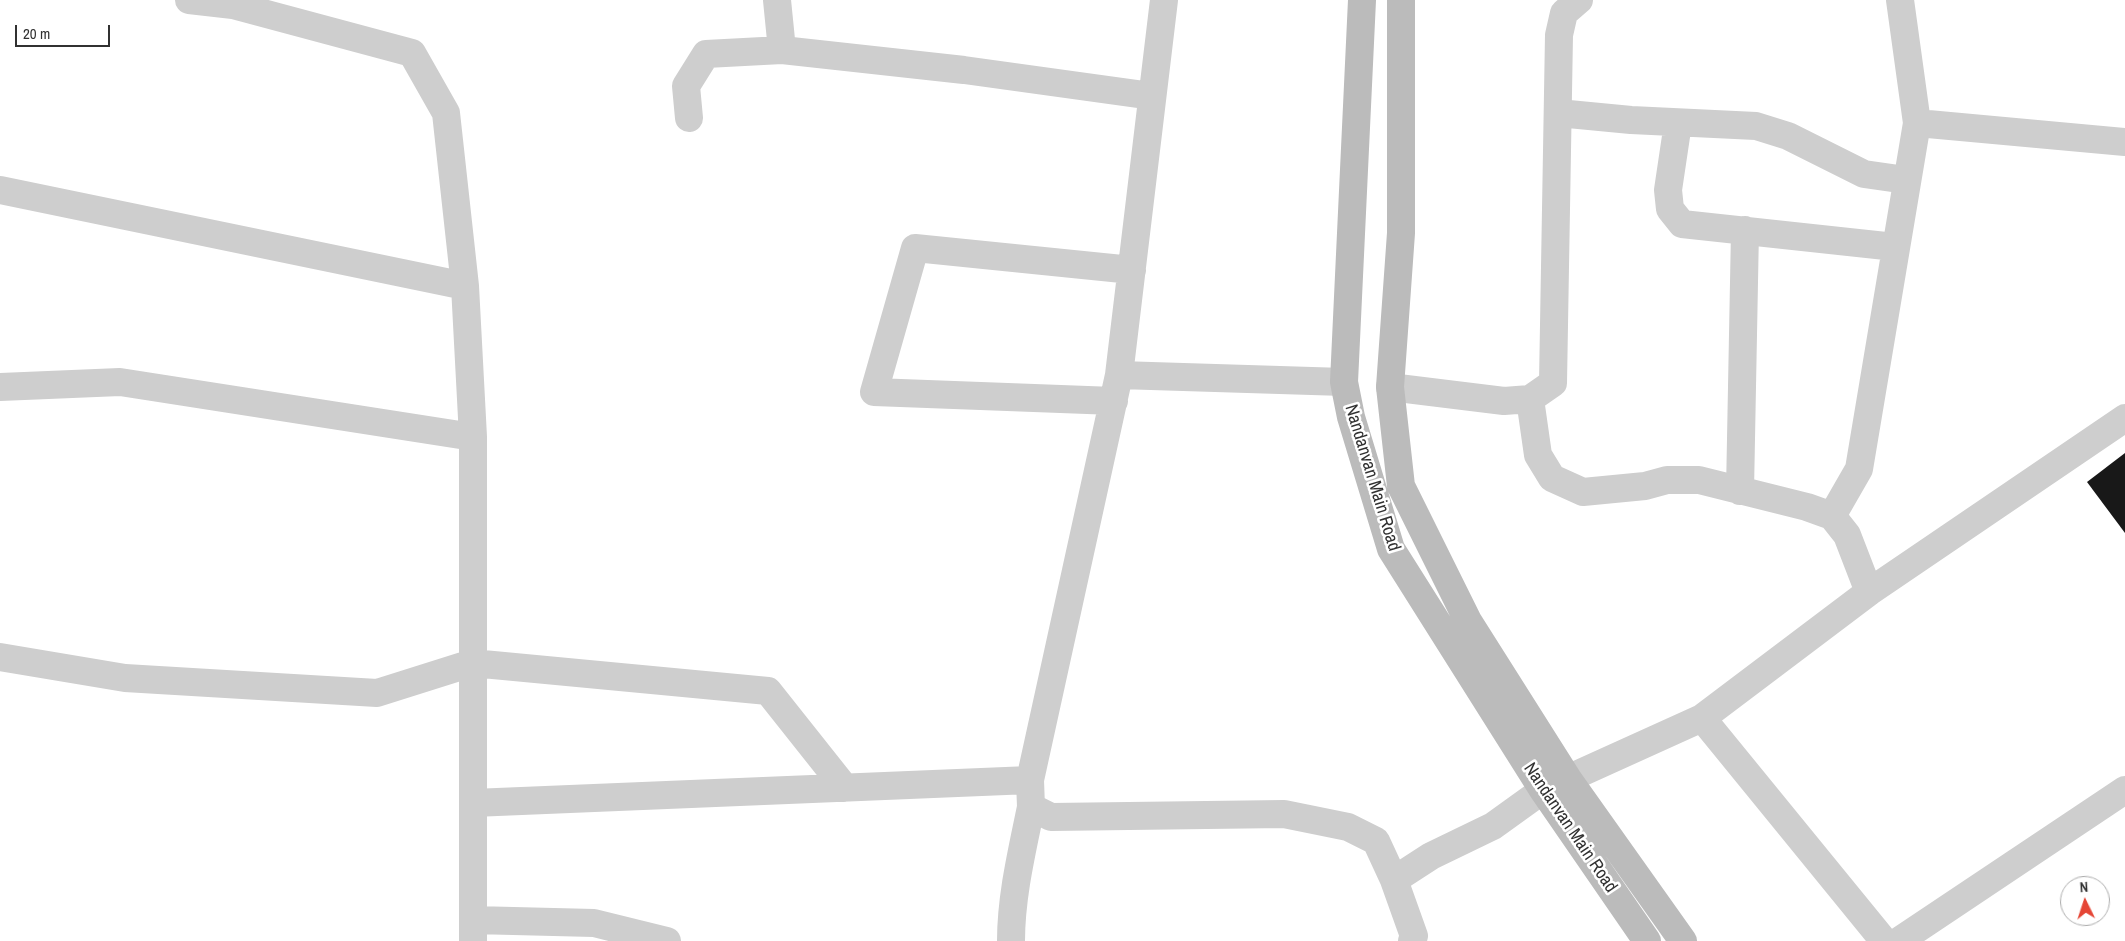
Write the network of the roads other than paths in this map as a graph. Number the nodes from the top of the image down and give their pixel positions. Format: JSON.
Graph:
{"nodes":[{"id":1,"x":189,"y":0,"type":"edge"},
{"id":2,"x":777,"y":0,"type":"edge"},
{"id":3,"x":1164,"y":0,"type":"edge"},
{"id":4,"x":1362,"y":0,"type":"edge"},
{"id":5,"x":1401,"y":0,"type":"edge"},
{"id":6,"x":1579,"y":0,"type":"edge"},
{"id":7,"x":1900,"y":0,"type":"edge"},
{"id":8,"x":782,"y":50,"type":"junction"},
{"id":9,"x":1152,"y":96,"type":"junction"},
{"id":10,"x":1558,"y":113,"type":"junction"},
{"id":11,"x":688,"y":118,"type":"dead end"},
{"id":12,"x":1678,"y":123,"type":"junction"},
{"id":13,"x":1916,"y":123,"type":"junction"},
{"id":14,"x":2125,"y":142,"type":"edge"},
{"id":15,"x":1906,"y":180,"type":"junction"},
{"id":16,"x":0,"y":190,"type":"edge"},
{"id":17,"x":1745,"y":230,"type":"junction"},
{"id":18,"x":1895,"y":247,"type":"junction"},
{"id":19,"x":1132,"y":270,"type":"junction"},
{"id":20,"x":465,"y":286,"type":"junction"},
{"id":21,"x":1344,"y":382,"type":"junction"},
{"id":22,"x":0,"y":387,"type":"edge"},
{"id":23,"x":1390,"y":387,"type":"junction"},
{"id":24,"x":1117,"y":388,"type":"junction"},
{"id":25,"x":1530,"y":398,"type":"junction"},
{"id":26,"x":2125,"y":418,"type":"edge"},
{"id":27,"x":473,"y":437,"type":"junction"},
{"id":28,"x":1740,"y":491,"type":"junction"},
{"id":29,"x":1832,"y":516,"type":"junction"},
{"id":30,"x":1869,"y":592,"type":"junction"},
{"id":31,"x":0,"y":657,"type":"edge"},
{"id":32,"x":472,"y":663,"type":"junction"},
{"id":33,"x":1702,"y":718,"type":"junction"},
{"id":34,"x":1568,"y":779,"type":"junction"},
{"id":35,"x":1030,"y":780,"type":"junction"},
{"id":36,"x":846,"y":788,"type":"junction"},
{"id":37,"x":1543,"y":790,"type":"junction"},
{"id":38,"x":2125,"y":790,"type":"edge"},
{"id":39,"x":473,"y":802,"type":"junction"},
{"id":40,"x":1030,"y":807,"type":"junction"},
{"id":41,"x":1394,"y":880,"type":"junction"},
{"id":42,"x":473,"y":930,"type":"edge"},
{"id":43,"x":1415,"y":939,"type":"edge"},
{"id":44,"x":667,"y":941,"type":"edge"},
{"id":45,"x":1011,"y":941,"type":"edge"},
{"id":46,"x":1648,"y":941,"type":"edge"},
{"id":47,"x":1683,"y":941,"type":"edge"},
{"id":48,"x":1884,"y":941,"type":"edge"},
{"id":49,"x":1898,"y":941,"type":"edge"}],
"edges":[{"from":1,"to":20,"type":"street"},
{"from":2,"to":8,"type":"street"},
{"from":3,"to":9,"type":"street"},
{"from":4,"to":21,"type":"main road","name":"Nandanvan Main Road"},
{"from":5,"to":23,"type":"main road"},
{"from":6,"to":10,"type":"street"},
{"from":7,"to":13,"type":"street"},
{"from":8,"to":9,"type":"street"},
{"from":8,"to":11,"type":"street"},
{"from":9,"to":19,"type":"street"},
{"from":10,"to":12,"type":"street"},
{"from":10,"to":25,"type":"street"},
{"from":12,"to":15,"type":"street"},
{"from":12,"to":17,"type":"street"},
{"from":13,"to":14,"type":"street"},
{"from":13,"to":15,"type":"street"},
{"from":15,"to":18,"type":"street"},
{"from":16,"to":20,"type":"street"},
{"from":17,"to":18,"type":"street"},
{"from":17,"to":28,"type":"street"},
{"from":18,"to":29,"type":"street"},
{"from":19,"to":24,"type":"street"},
{"from":19,"to":24,"type":"street"},
{"from":20,"to":27,"type":"street"},
{"from":21,"to":24,"type":"street"},
{"from":21,"to":37,"type":"main road","name":"Nandanvan Main Road"},
{"from":22,"to":27,"type":"street"},
{"from":23,"to":25,"type":"street"},
{"from":23,"to":34,"type":"main road"},
{"from":24,"to":35,"type":"street"},
{"from":25,"to":28,"type":"street"},
{"from":26,"to":30,"type":"street"},
{"from":27,"to":32,"type":"street"},
{"from":28,"to":29,"type":"street"},
{"from":29,"to":30,"type":"street"},
{"from":30,"to":33,"type":"street"},
{"from":31,"to":32,"type":"street"},
{"from":32,"to":36,"type":"street"},
{"from":32,"to":39,"type":"street"},
{"from":33,"to":34,"type":"street"},
{"from":33,"to":48,"type":"street"},
{"from":34,"to":37,"type":"street"},
{"from":34,"to":47,"type":"main road"},
{"from":35,"to":36,"type":"street"},
{"from":35,"to":40,"type":"street"},
{"from":36,"to":39,"type":"street"},
{"from":37,"to":41,"type":"street"},
{"from":37,"to":46,"type":"main road","name":"Nandanvan Main Road"},
{"from":38,"to":49,"type":"street"},
{"from":39,"to":42,"type":"street"},
{"from":40,"to":41,"type":"street"},
{"from":40,"to":45,"type":"street"},
{"from":41,"to":43,"type":"street"},
{"from":42,"to":44,"type":"street"}]}
